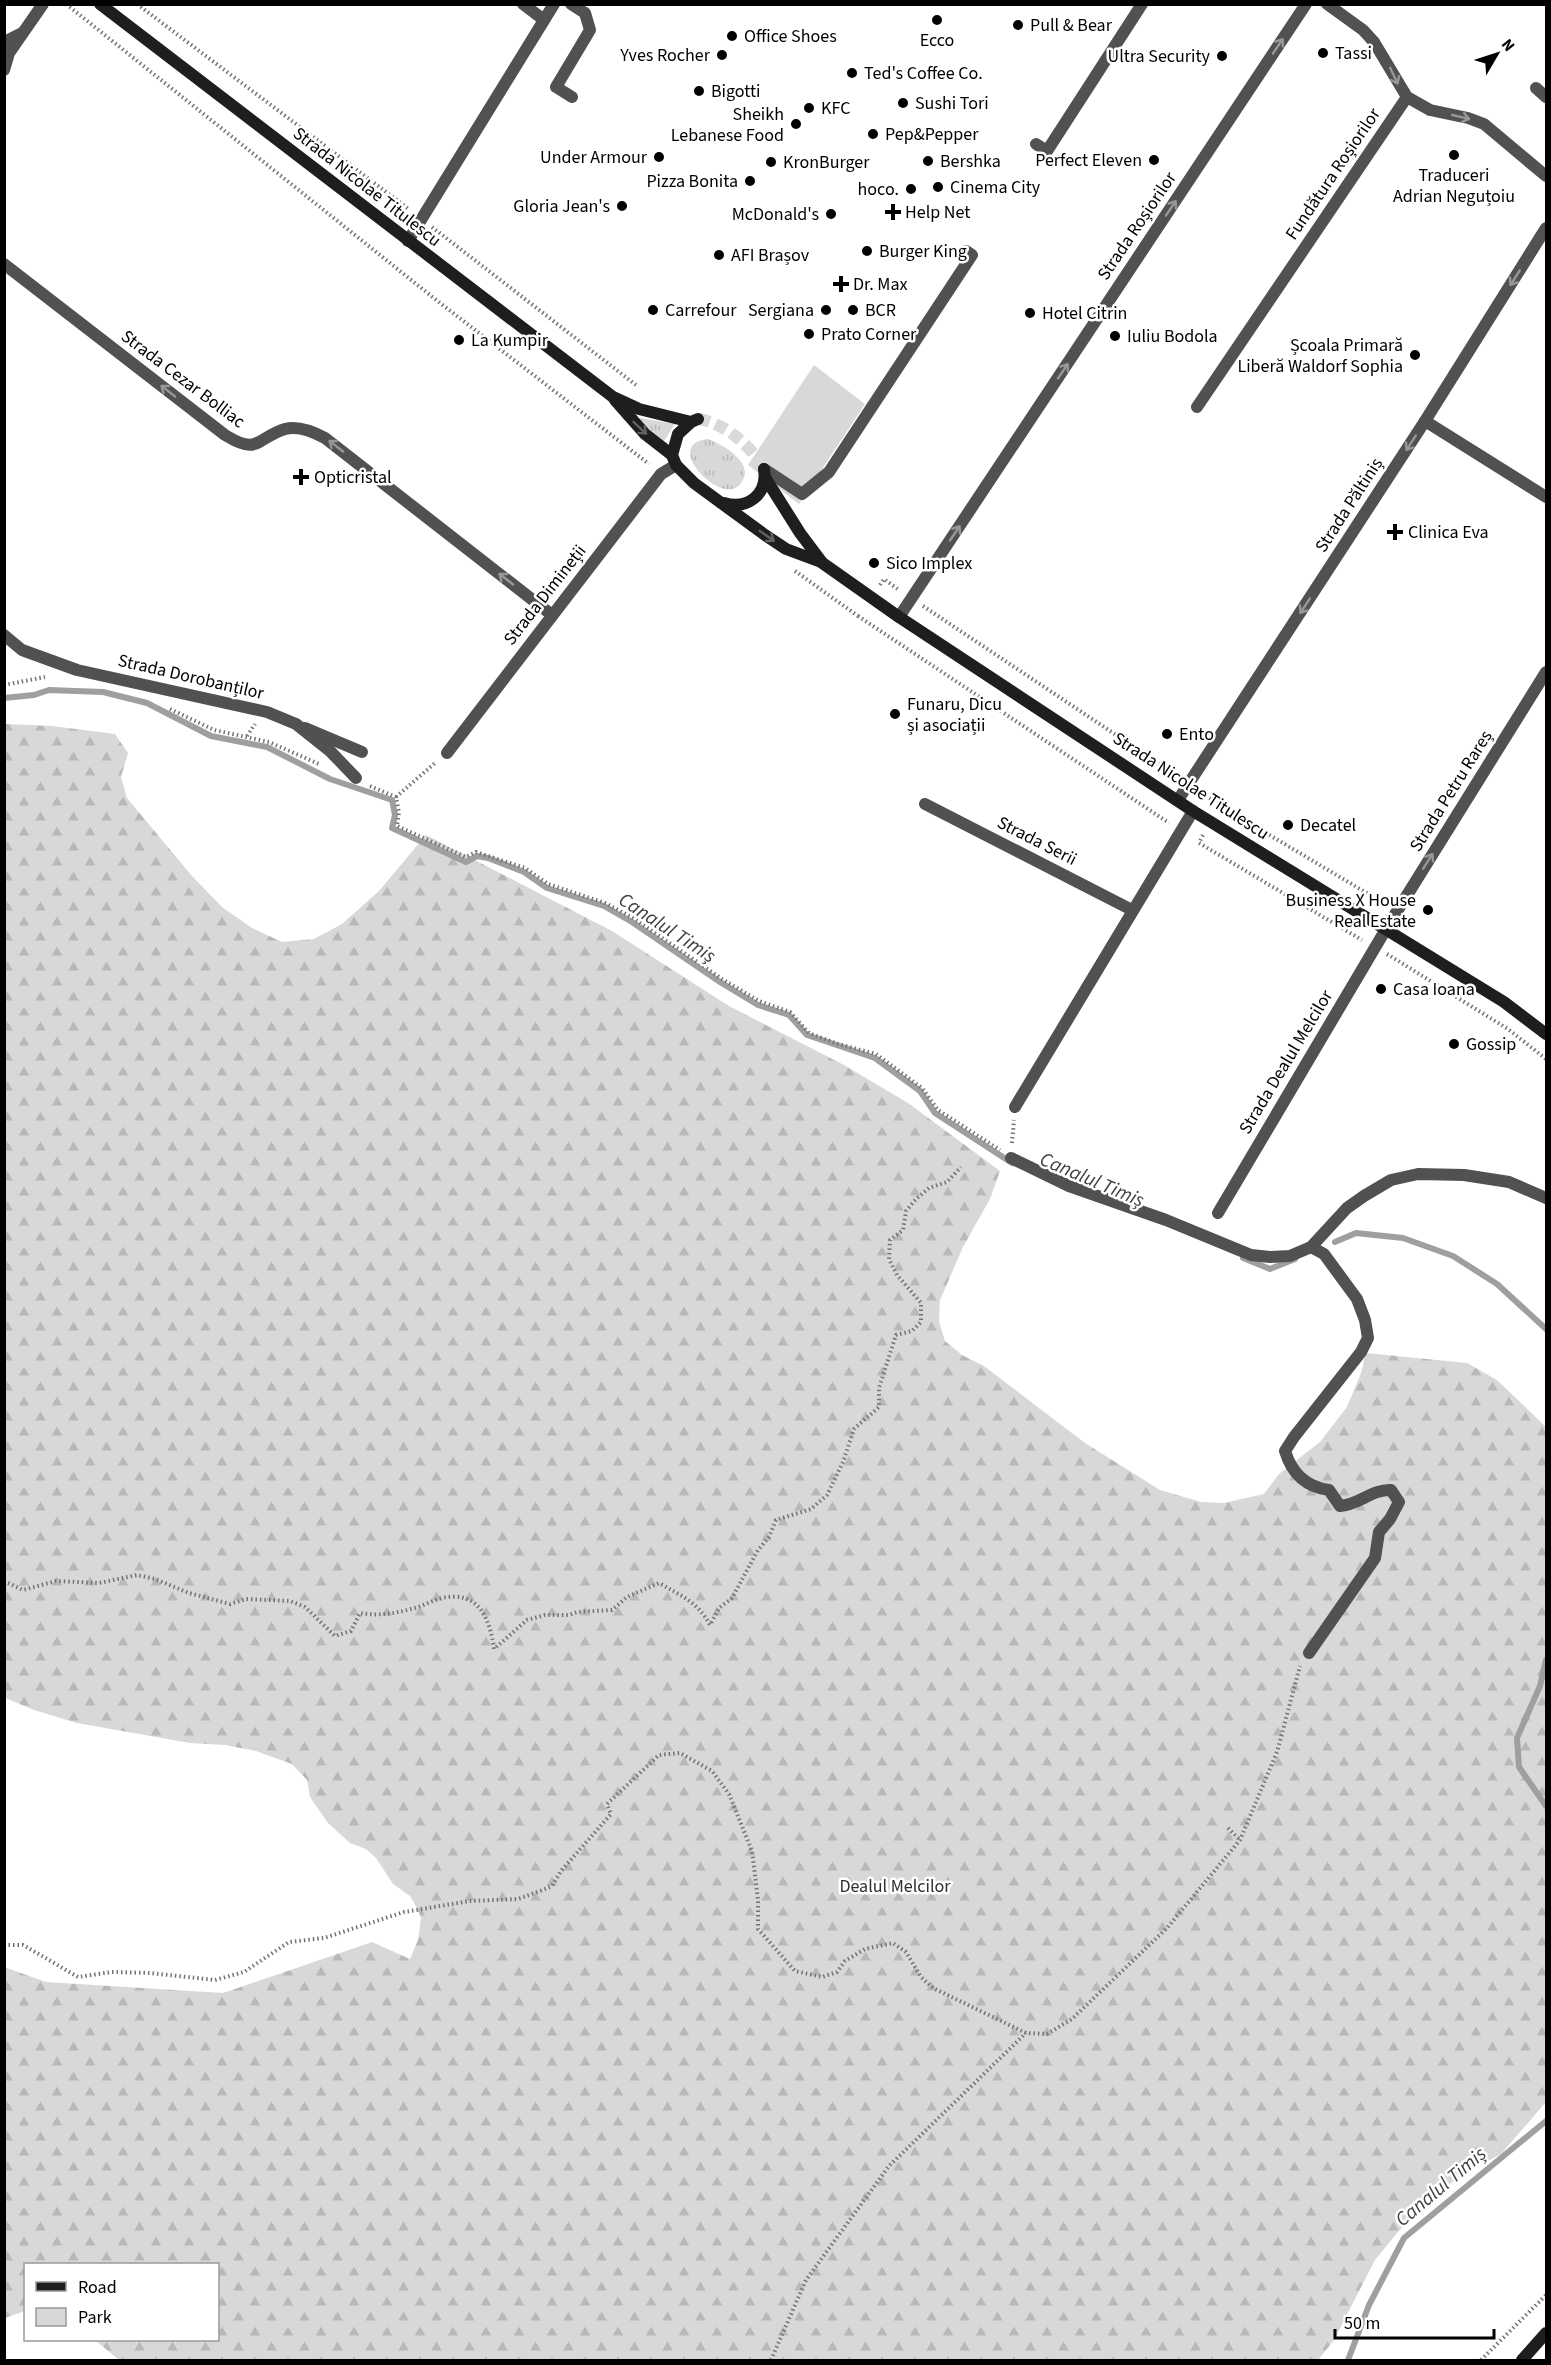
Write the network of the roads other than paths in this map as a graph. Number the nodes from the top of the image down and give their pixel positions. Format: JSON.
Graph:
{"nodes":[{"id":1,"x":42,"y":4,"type":"edge"},
{"id":2,"x":100,"y":4,"type":"edge"},
{"id":3,"x":523,"y":4,"type":"edge"},
{"id":4,"x":554,"y":4,"type":"edge"},
{"id":5,"x":571,"y":4,"type":"edge"},
{"id":6,"x":1142,"y":4,"type":"edge"},
{"id":7,"x":1306,"y":4,"type":"edge"},
{"id":8,"x":1326,"y":4,"type":"edge"},
{"id":9,"x":544,"y":20,"type":"junction"},
{"id":10,"x":22,"y":33,"type":"junction"},
{"id":11,"x":4,"y":42,"type":"edge"},
{"id":12,"x":4,"y":70,"type":"edge"},
{"id":13,"x":1536,"y":88,"type":"dead end"},
{"id":14,"x":572,"y":97,"type":"dead end"},
{"id":15,"x":1407,"y":97,"type":"junction"},
{"id":16,"x":1546,"y":97,"type":"edge"},
{"id":17,"x":1036,"y":144,"type":"dead end"},
{"id":18,"x":1546,"y":176,"type":"edge"},
{"id":19,"x":1546,"y":228,"type":"edge"},
{"id":20,"x":408,"y":241,"type":"junction"},
{"id":21,"x":966,"y":251,"type":"dead end"},
{"id":22,"x":4,"y":264,"type":"edge"},
{"id":23,"x":613,"y":397,"type":"junction"},
{"id":24,"x":1197,"y":407,"type":"dead end"},
{"id":25,"x":1425,"y":421,"type":"junction"},
{"id":26,"x":674,"y":460,"type":"junction"},
{"id":27,"x":765,"y":474,"type":"junction"},
{"id":28,"x":1546,"y":497,"type":"edge"},
{"id":29,"x":720,"y":501,"type":"junction"},
{"id":30,"x":821,"y":562,"type":"junction"},
{"id":31,"x":552,"y":615,"type":"junction"},
{"id":32,"x":899,"y":617,"type":"junction"},
{"id":33,"x":4,"y":635,"type":"edge"},
{"id":34,"x":1546,"y":672,"type":"edge"},
{"id":35,"x":296,"y":724,"type":"junction"},
{"id":36,"x":362,"y":752,"type":"dead end"},
{"id":37,"x":447,"y":753,"type":"road end"},
{"id":38,"x":356,"y":778,"type":"road end"},
{"id":39,"x":1178,"y":800,"type":"junction"},
{"id":40,"x":925,"y":804,"type":"dead end"},
{"id":41,"x":1193,"y":811,"type":"junction"},
{"id":42,"x":1132,"y":910,"type":"junction"},
{"id":43,"x":1386,"y":929,"type":"junction"},
{"id":44,"x":1546,"y":1031,"type":"edge"},
{"id":45,"x":1015,"y":1107,"type":"road end"},
{"id":46,"x":1011,"y":1158,"type":"road end"},
{"id":47,"x":1546,"y":1198,"type":"edge"},
{"id":48,"x":1218,"y":1213,"type":"dead end"},
{"id":49,"x":1311,"y":1247,"type":"junction"},
{"id":50,"x":1309,"y":1653,"type":"road end"},
{"id":51,"x":1546,"y":2332,"type":"edge"},
{"id":52,"x":1522,"y":2361,"type":"edge"}],
"edges":[{"from":1,"to":10,"type":"street"},
{"from":2,"to":20,"type":"street","name":"Strada Nicolae Titulescu"},
{"from":3,"to":9,"type":"street"},
{"from":4,"to":9,"type":"street"},
{"from":5,"to":14,"type":"street"},
{"from":6,"to":17,"type":"street"},
{"from":32,"to":7,"type":"street","name":"Strada Roșiorilor","one_way":true},
{"from":8,"to":15,"type":"street","one_way":true},
{"from":9,"to":20,"type":"street"},
{"from":10,"to":11,"type":"street"},
{"from":10,"to":12,"type":"street"},
{"from":13,"to":16,"type":"street"},
{"from":15,"to":18,"type":"street","one_way":true},
{"from":15,"to":24,"type":"street","name":"Fundătura Roșiorilor"},
{"from":19,"to":25,"type":"street","name":"Strada Păltiniș","one_way":true},
{"from":20,"to":23,"type":"street","name":"Strada Nicolae Titulescu"},
{"from":21,"to":27,"type":"street"},
{"from":31,"to":22,"type":"street","name":"Strada Cezar Bolliac","one_way":true},
{"from":23,"to":26,"type":"street","name":"Strada Nicolae Titulescu","one_way":true},
{"from":23,"to":26,"type":"street","name":"Strada Nicolae Titulescu"},
{"from":25,"to":28,"type":"street"},
{"from":25,"to":39,"type":"street","name":"Strada Păltiniș","one_way":true},
{"from":26,"to":29,"type":"street","name":"Strada Nicolae Titulescu"},
{"from":26,"to":31,"type":"street","name":"Strada Dimineții"},
{"from":27,"to":29,"type":"street"},
{"from":27,"to":30,"type":"street","name":"Strada Nicolae Titulescu"},
{"from":29,"to":30,"type":"street","name":"Strada Nicolae Titulescu","one_way":true},
{"from":30,"to":32,"type":"street","name":"Strada Nicolae Titulescu"},
{"from":31,"to":37,"type":"street","name":"Strada Dimineții"},
{"from":32,"to":39,"type":"street","name":"Strada Nicolae Titulescu"},
{"from":33,"to":35,"type":"street","name":"Strada Dorobanților"},
{"from":43,"to":34,"type":"street","name":"Strada Petru Rareș","one_way":true},
{"from":35,"to":36,"type":"street"},
{"from":35,"to":38,"type":"street","name":"Strada Dorobanților"},
{"from":39,"to":41,"type":"street","name":"Strada Nicolae Titulescu"},
{"from":40,"to":42,"type":"street","name":"Strada Serii"},
{"from":41,"to":42,"type":"street"},
{"from":41,"to":43,"type":"street","name":"Strada Nicolae Titulescu"},
{"from":42,"to":45,"type":"street"},
{"from":43,"to":44,"type":"street","name":"Strada Nicolae Titulescu"},
{"from":43,"to":48,"type":"street","name":"Strada Dealul Melcilor"},
{"from":46,"to":49,"type":"street"},
{"from":47,"to":49,"type":"street"},
{"from":49,"to":50,"type":"street"},
{"from":51,"to":52,"type":"street"}]}
